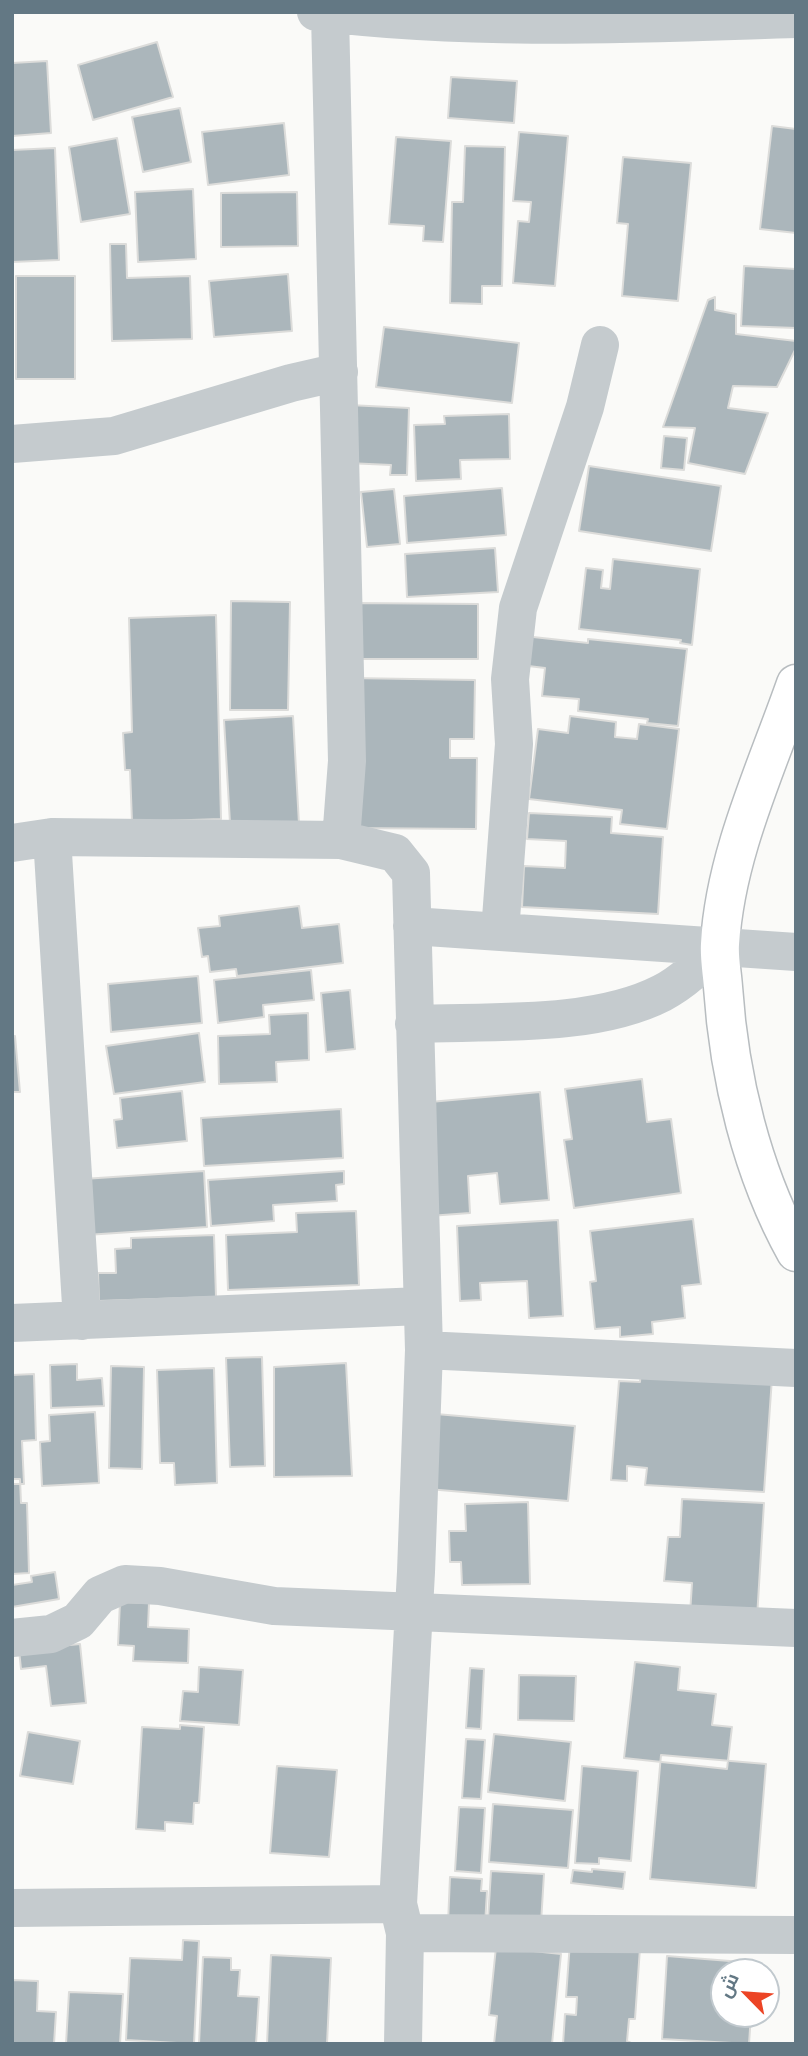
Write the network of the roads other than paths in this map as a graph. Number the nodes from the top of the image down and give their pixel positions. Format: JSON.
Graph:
{"nodes":[{"id":1,"x":323,"y":13,"type":"edge"},
{"id":2,"x":419,"y":16,"type":"edge"},
{"id":3,"x":796,"y":19,"type":"edge"},
{"id":4,"x":600,"y":345,"type":"dead end"},
{"id":5,"x":340,"y":372,"type":"junction"},
{"id":6,"x":12,"y":444,"type":"edge"},
{"id":7,"x":796,"y":684,"type":"edge"},
{"id":8,"x":52,"y":837,"type":"junction"},
{"id":9,"x":341,"y":840,"type":"junction"},
{"id":10,"x":12,"y":844,"type":"edge"},
{"id":11,"x":412,"y":926,"type":"junction"},
{"id":12,"x":500,"y":932,"type":"junction"},
{"id":13,"x":720,"y":945,"type":"junction"},
{"id":14,"x":796,"y":952,"type":"edge"},
{"id":15,"x":414,"y":1024,"type":"junction"},
{"id":16,"x":796,"y":1252,"type":"edge"},
{"id":17,"x":421,"y":1306,"type":"junction"},
{"id":18,"x":82,"y":1321,"type":"junction"},
{"id":19,"x":12,"y":1322,"type":"edge"},
{"id":20,"x":424,"y":1350,"type":"junction"},
{"id":21,"x":796,"y":1368,"type":"edge"},
{"id":22,"x":413,"y":1611,"type":"junction"},
{"id":23,"x":796,"y":1628,"type":"edge"},
{"id":24,"x":12,"y":1638,"type":"edge"},
{"id":25,"x":12,"y":1908,"type":"edge"},
{"id":26,"x":402,"y":1919,"type":"junction"},
{"id":27,"x":796,"y":1935,"type":"edge"},
{"id":28,"x":403,"y":2044,"type":"edge"}],
"edges":[{"from":1,"to":2,"type":"street"},
{"from":1,"to":5,"type":"street"},
{"from":2,"to":3,"type":"street"},
{"from":4,"to":12,"type":"street"},
{"from":5,"to":6,"type":"street"},
{"from":5,"to":9,"type":"street"},
{"from":7,"to":13,"type":"highway"},
{"from":8,"to":9,"type":"street"},
{"from":8,"to":10,"type":"street"},
{"from":8,"to":18,"type":"street"},
{"from":9,"to":11,"type":"street"},
{"from":11,"to":12,"type":"street"},
{"from":11,"to":15,"type":"street"},
{"from":12,"to":13,"type":"street"},
{"from":13,"to":14,"type":"street"},
{"from":13,"to":15,"type":"street"},
{"from":13,"to":16,"type":"highway"},
{"from":15,"to":17,"type":"street"},
{"from":17,"to":18,"type":"street"},
{"from":17,"to":20,"type":"street"},
{"from":18,"to":19,"type":"street"},
{"from":20,"to":21,"type":"street"},
{"from":20,"to":22,"type":"street"},
{"from":22,"to":23,"type":"street"},
{"from":22,"to":24,"type":"street"},
{"from":22,"to":26,"type":"street"},
{"from":25,"to":26,"type":"street"},
{"from":26,"to":27,"type":"street"},
{"from":26,"to":28,"type":"street"}]}
